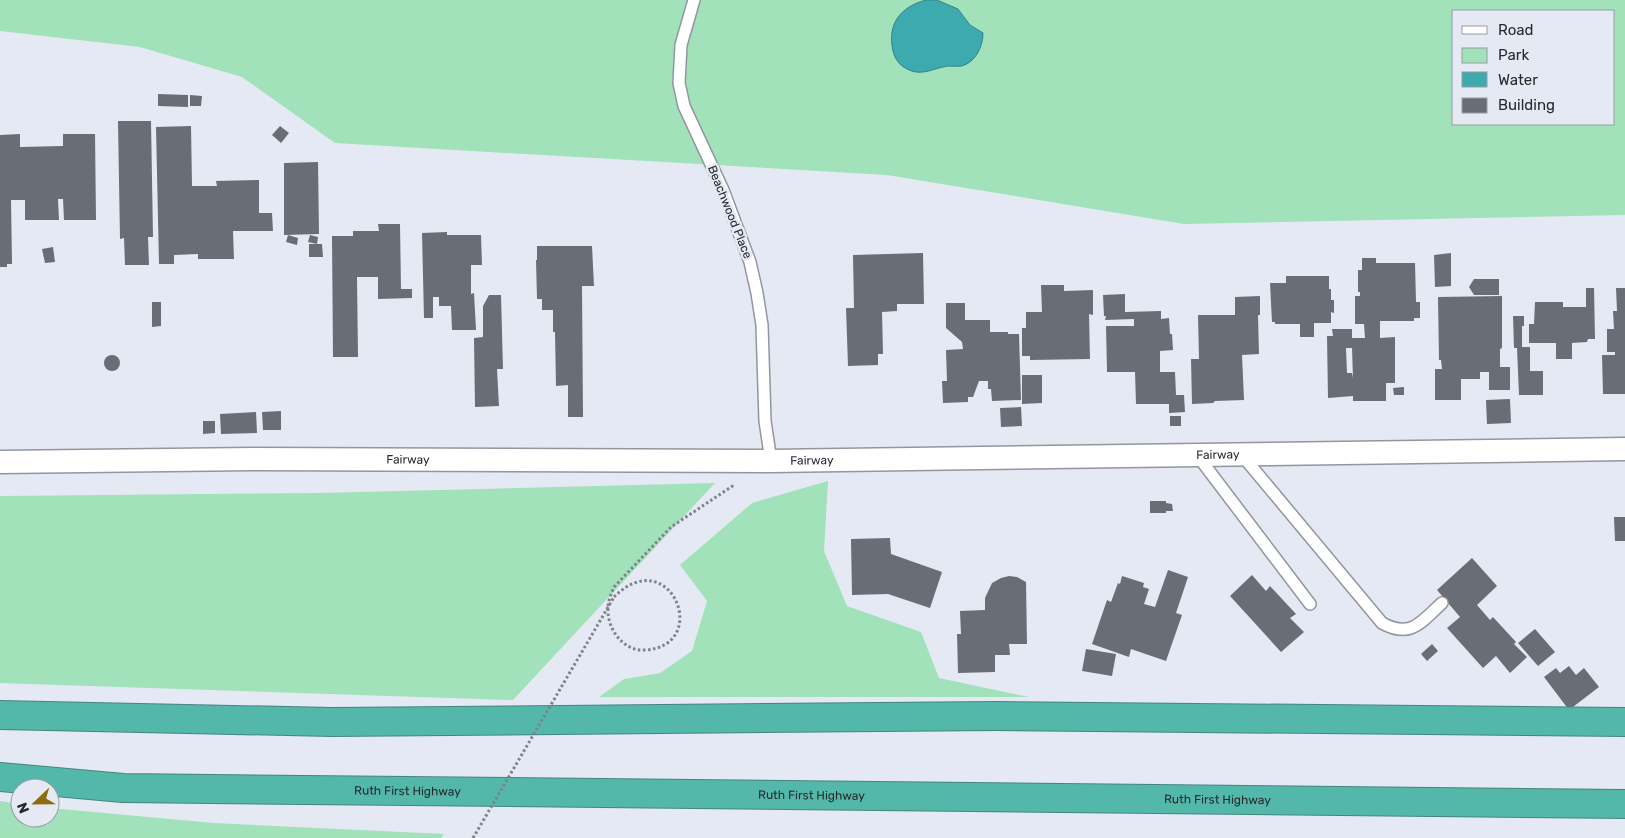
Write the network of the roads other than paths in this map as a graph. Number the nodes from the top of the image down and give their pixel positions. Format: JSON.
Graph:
{"nodes":[{"id":1,"x":694,"y":0,"type":"edge"},
{"id":2,"x":1625,"y":449,"type":"edge"},
{"id":3,"x":1197,"y":454,"type":"junction"},
{"id":4,"x":1241,"y":454,"type":"junction"},
{"id":5,"x":771,"y":461,"type":"junction"},
{"id":6,"x":0,"y":462,"type":"edge"},
{"id":7,"x":1442,"y":603,"type":"dead end"},
{"id":8,"x":1310,"y":604,"type":"dead end"},
{"id":9,"x":0,"y":716,"type":"edge"},
{"id":10,"x":1625,"y":722,"type":"edge"},
{"id":11,"x":0,"y":777,"type":"edge"},
{"id":12,"x":1625,"y":804,"type":"edge"}],
"edges":[{"from":1,"to":5,"type":"lane","name":"Beachwood Place"},
{"from":2,"to":4,"type":"street","name":"Fairway"},
{"from":3,"to":4,"type":"street","name":"Fairway"},
{"from":3,"to":5,"type":"street","name":"Fairway"},
{"from":3,"to":8,"type":"lane"},
{"from":4,"to":7,"type":"lane"},
{"from":5,"to":6,"type":"street","name":"Fairway"},
{"from":9,"to":10,"type":"highway"},
{"from":11,"to":12,"type":"highway","name":"Ruth First Highway"}]}
